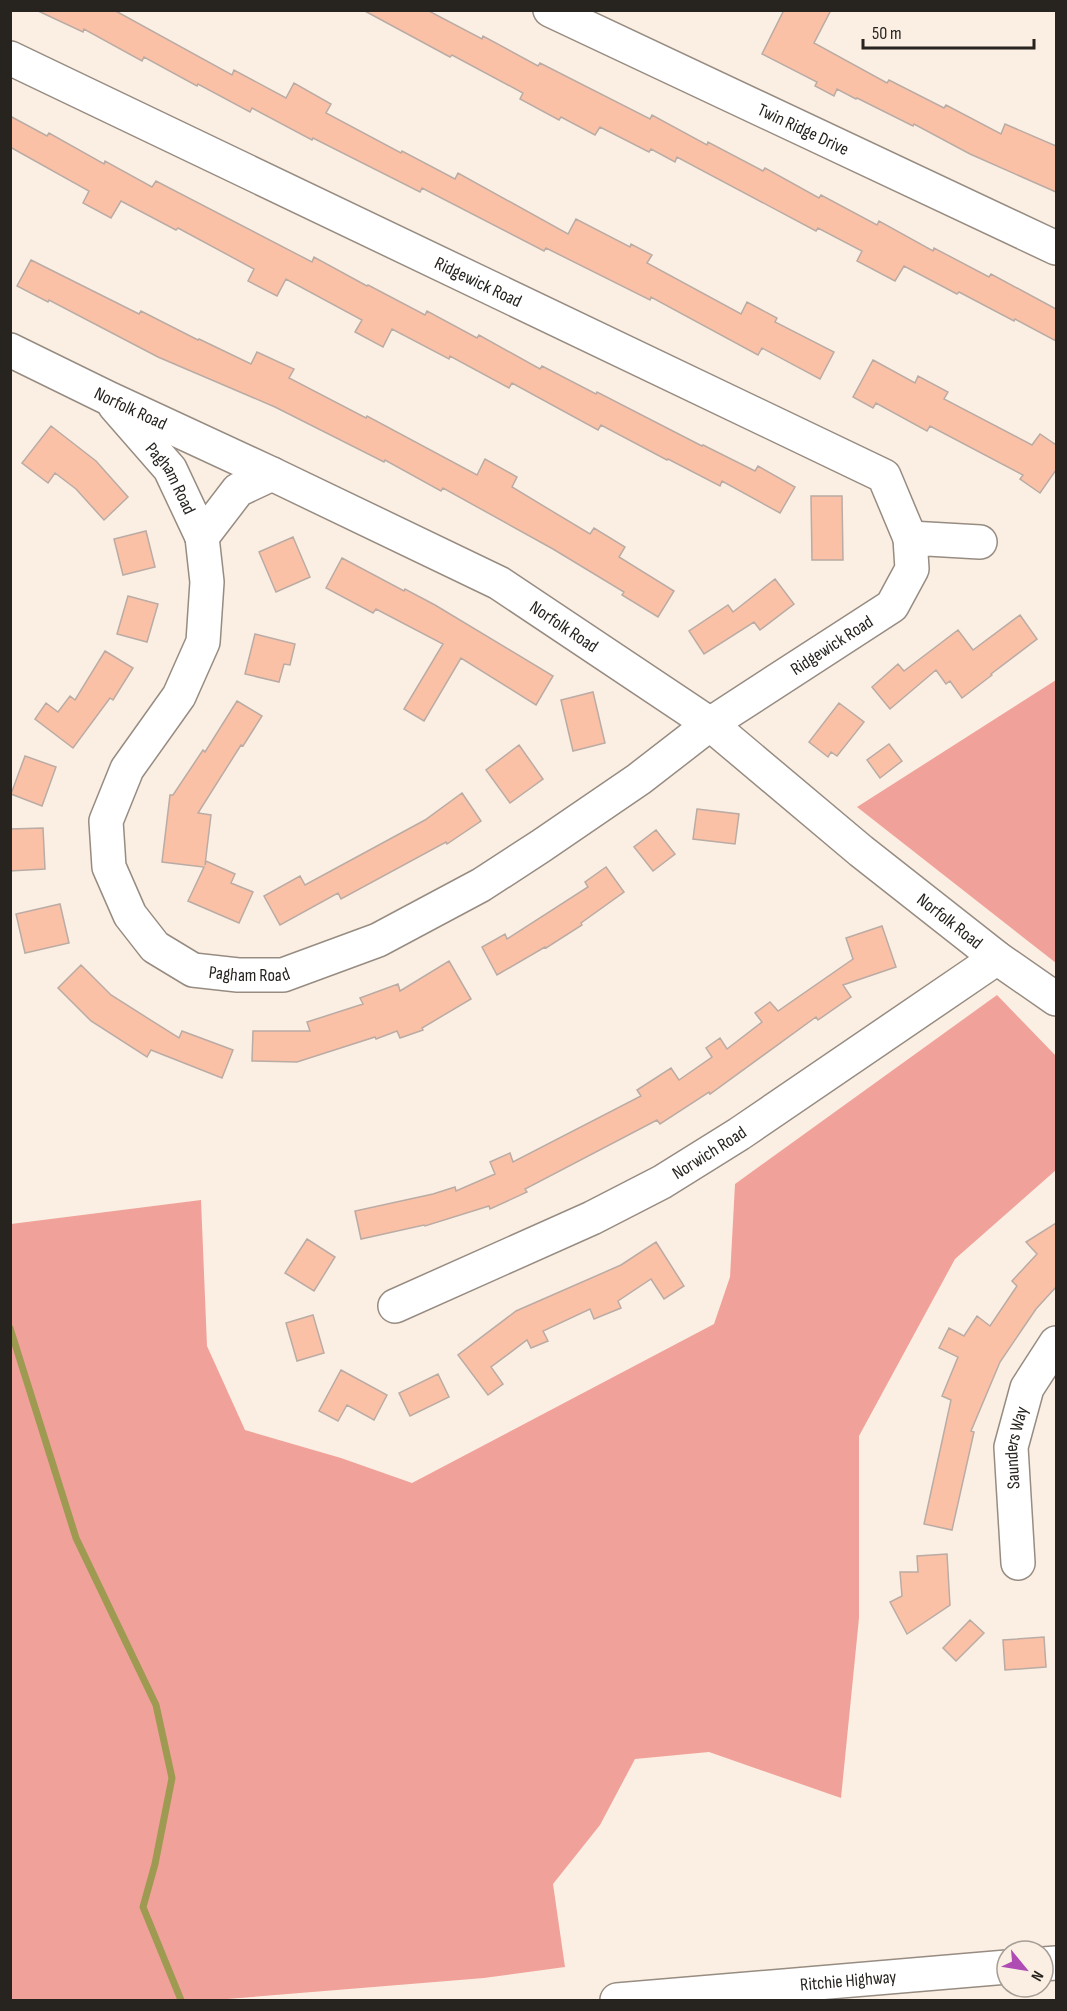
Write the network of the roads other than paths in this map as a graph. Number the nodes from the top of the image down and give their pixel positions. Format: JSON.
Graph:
{"nodes":[{"id":1,"x":550,"y":10,"type":"edge"},
{"id":2,"x":600,"y":21,"type":"edge"},
{"id":3,"x":10,"y":58,"type":"edge"},
{"id":4,"x":1056,"y":248,"type":"edge"},
{"id":5,"x":10,"y":350,"type":"edge"},
{"id":6,"x":108,"y":398,"type":"junction"},
{"id":7,"x":272,"y":474,"type":"junction"},
{"id":8,"x":202,"y":537,"type":"junction"},
{"id":9,"x":910,"y":538,"type":"junction"},
{"id":10,"x":980,"y":542,"type":"dead end"},
{"id":11,"x":710,"y":724,"type":"junction"},
{"id":12,"x":997,"y":958,"type":"junction"},
{"id":13,"x":1056,"y":999,"type":"edge"},
{"id":14,"x":395,"y":1306,"type":"dead end"},
{"id":15,"x":1056,"y":1343,"type":"edge"},
{"id":16,"x":1018,"y":1563,"type":"dead end"},
{"id":17,"x":995,"y":1968,"type":"edge"},
{"id":18,"x":617,"y":2001,"type":"edge"}],
"edges":[{"from":1,"to":2,"type":"street","name":"Twin Ridge Drive"},
{"from":2,"to":4,"type":"street","name":"Twin Ridge Drive"},
{"from":3,"to":9,"type":"street","name":"Ridgewick Road"},
{"from":5,"to":6,"type":"street","name":"Norfolk Road"},
{"from":6,"to":7,"type":"street","name":"Norfolk Road"},
{"from":6,"to":8,"type":"street","name":"Pagham Road"},
{"from":7,"to":8,"type":"street","name":"Pagham Road"},
{"from":7,"to":11,"type":"street","name":"Norfolk Road"},
{"from":8,"to":11,"type":"street","name":"Pagham Road"},
{"from":9,"to":10,"type":"street"},
{"from":9,"to":11,"type":"street","name":"Ridgewick Road"},
{"from":11,"to":12,"type":"street","name":"Norfolk Road"},
{"from":12,"to":13,"type":"street","name":"Norfolk Road"},
{"from":12,"to":14,"type":"street","name":"Norwich Road"},
{"from":15,"to":16,"type":"street","name":"Saunders Way"},
{"from":17,"to":18,"type":"street","name":"Ritchie Highway"}]}
